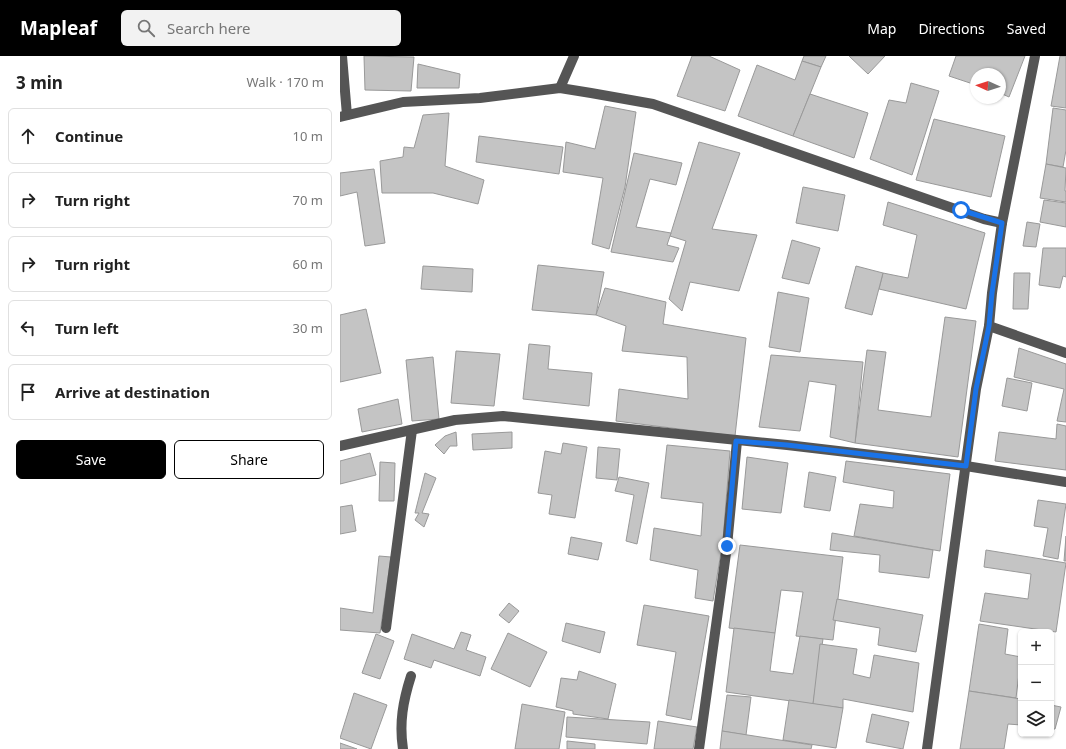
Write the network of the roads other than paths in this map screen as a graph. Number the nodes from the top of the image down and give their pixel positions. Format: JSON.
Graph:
{"nodes":[{"id":1,"x":342,"y":56,"type":"edge"},
{"id":2,"x":574,"y":56,"type":"edge"},
{"id":3,"x":1035,"y":56,"type":"edge"},
{"id":4,"x":560,"y":88,"type":"junction"},
{"id":5,"x":344,"y":116,"type":"edge"},
{"id":6,"x":1002,"y":223,"type":"junction"},
{"id":7,"x":989,"y":326,"type":"junction"},
{"id":8,"x":1066,"y":353,"type":"edge"},
{"id":9,"x":412,"y":430,"type":"junction"},
{"id":10,"x":736,"y":441,"type":"junction"},
{"id":11,"x":340,"y":446,"type":"edge"},
{"id":12,"x":966,"y":466,"type":"junction"},
{"id":13,"x":1066,"y":482,"type":"edge"},
{"id":14,"x":386,"y":628,"type":"dead end"},
{"id":15,"x":411,"y":676,"type":"dead end"},
{"id":16,"x":403,"y":749,"type":"edge"},
{"id":17,"x":699,"y":749,"type":"edge"},
{"id":18,"x":927,"y":749,"type":"edge"}],
"edges":[{"from":1,"to":5,"type":"street"},
{"from":2,"to":4,"type":"street"},
{"from":3,"to":6,"type":"street"},
{"from":4,"to":5,"type":"street"},
{"from":4,"to":6,"type":"street"},
{"from":6,"to":7,"type":"street"},
{"from":7,"to":8,"type":"street"},
{"from":7,"to":12,"type":"street"},
{"from":9,"to":10,"type":"street"},
{"from":9,"to":11,"type":"street"},
{"from":9,"to":14,"type":"street"},
{"from":10,"to":12,"type":"street"},
{"from":10,"to":17,"type":"street"},
{"from":12,"to":13,"type":"street"},
{"from":12,"to":18,"type":"street"},
{"from":15,"to":16,"type":"street"}]}
